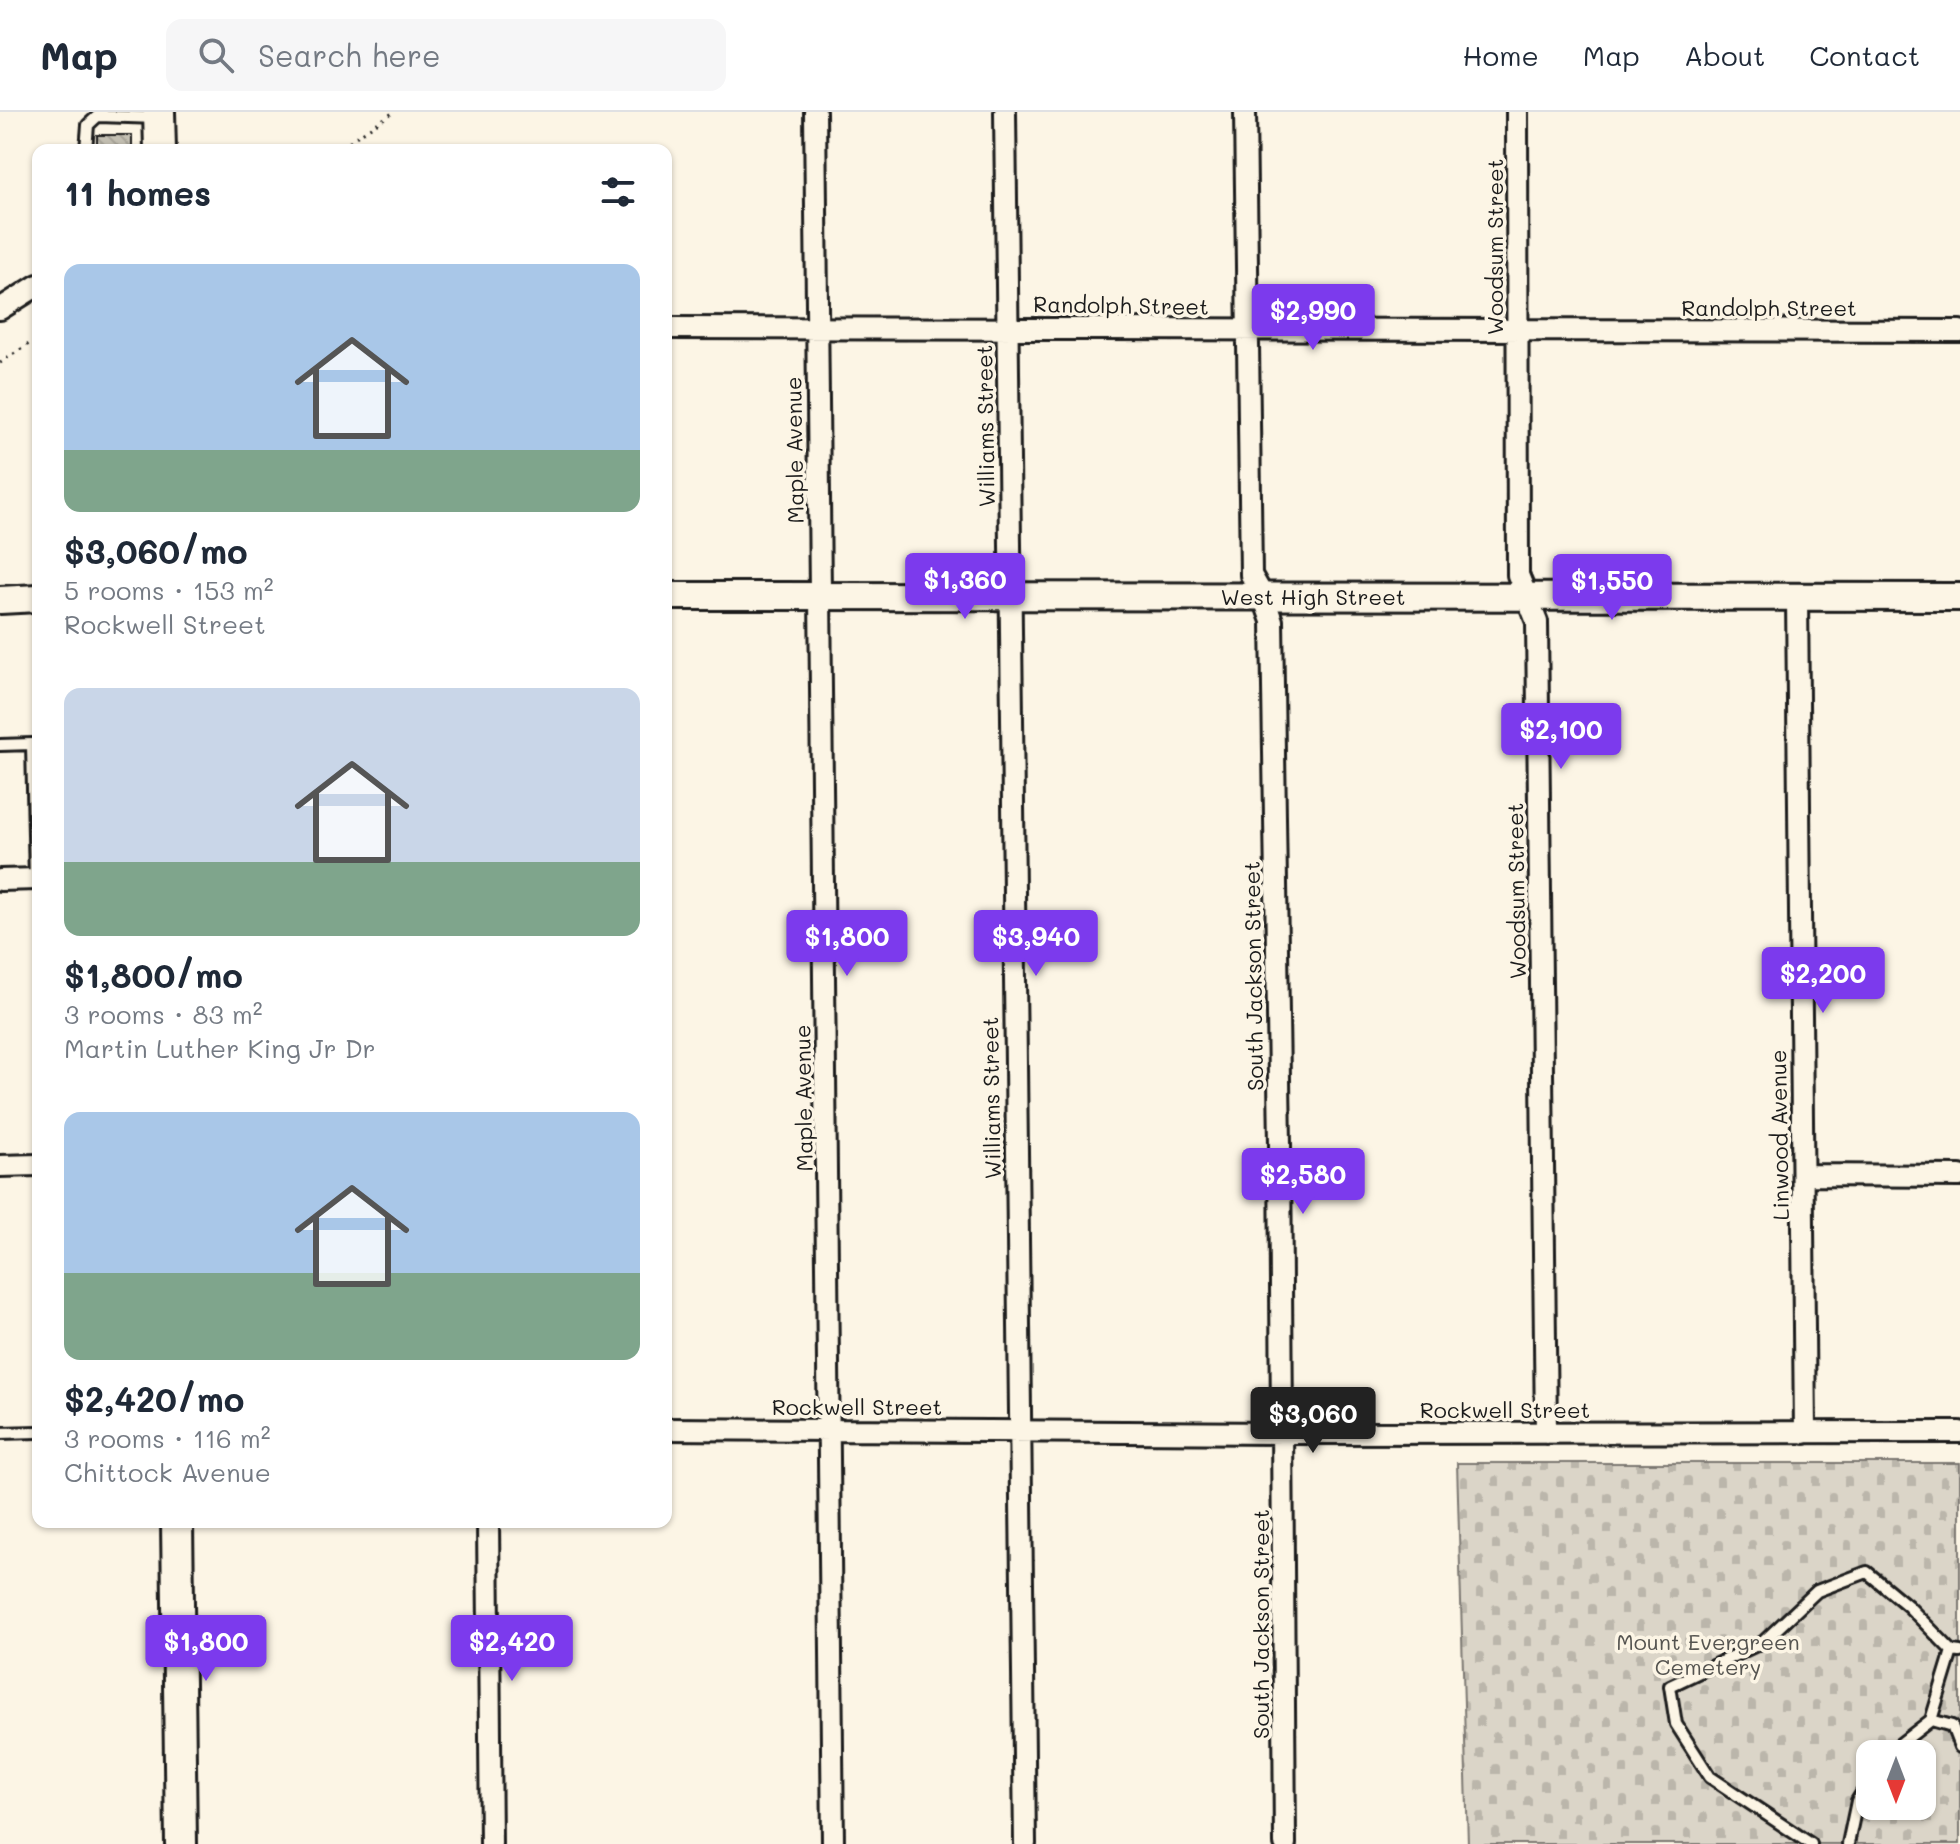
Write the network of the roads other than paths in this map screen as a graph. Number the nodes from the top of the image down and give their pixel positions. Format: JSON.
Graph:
{"nodes":[{"id":1,"x":815,"y":112,"type":"edge"},
{"id":2,"x":1005,"y":112,"type":"edge"},
{"id":3,"x":1245,"y":112,"type":"edge"},
{"id":4,"x":1517,"y":112,"type":"edge"},
{"id":5,"x":100,"y":114,"type":"edge"},
{"id":6,"x":160,"y":115,"type":"edge"},
{"id":7,"x":86,"y":144,"type":"edge"},
{"id":8,"x":160,"y":144,"type":"edge"},
{"id":9,"x":32,"y":289,"type":"edge"},
{"id":10,"x":0,"y":309,"type":"edge"},
{"id":11,"x":672,"y":328,"type":"edge"},
{"id":12,"x":1008,"y":328,"type":"junction"},
{"id":13,"x":817,"y":329,"type":"junction"},
{"id":14,"x":1247,"y":330,"type":"junction"},
{"id":15,"x":1518,"y":331,"type":"junction"},
{"id":16,"x":1960,"y":331,"type":"edge"},
{"id":17,"x":672,"y":596,"type":"edge"},
{"id":18,"x":821,"y":596,"type":"junction"},
{"id":19,"x":1011,"y":596,"type":"junction"},
{"id":20,"x":1263,"y":596,"type":"junction"},
{"id":21,"x":1526,"y":596,"type":"junction"},
{"id":22,"x":1797,"y":597,"type":"junction"},
{"id":23,"x":1960,"y":597,"type":"edge"},
{"id":24,"x":32,"y":598,"type":"edge"},
{"id":25,"x":0,"y":600,"type":"edge"},
{"id":26,"x":32,"y":744,"type":"edge"},
{"id":27,"x":0,"y":745,"type":"edge"},
{"id":28,"x":32,"y":879,"type":"edge"},
{"id":29,"x":0,"y":880,"type":"edge"},
{"id":30,"x":32,"y":1165,"type":"edge"},
{"id":31,"x":0,"y":1166,"type":"edge"},
{"id":32,"x":1804,"y":1175,"type":"junction"},
{"id":33,"x":1960,"y":1176,"type":"edge"},
{"id":34,"x":672,"y":1429,"type":"edge"},
{"id":35,"x":830,"y":1430,"type":"junction"},
{"id":36,"x":1021,"y":1431,"type":"junction"},
{"id":37,"x":32,"y":1432,"type":"edge"},
{"id":38,"x":1960,"y":1432,"type":"edge"},
{"id":39,"x":0,"y":1433,"type":"edge"},
{"id":40,"x":1282,"y":1433,"type":"junction"},
{"id":41,"x":1546,"y":1433,"type":"junction"},
{"id":42,"x":1805,"y":1433,"type":"junction"},
{"id":43,"x":177,"y":1528,"type":"edge"},
{"id":44,"x":488,"y":1528,"type":"edge"},
{"id":45,"x":1956,"y":1651,"type":"edge"},
{"id":46,"x":1931,"y":1720,"type":"junction"},
{"id":47,"x":1905,"y":1740,"type":"edge"},
{"id":48,"x":1960,"y":1747,"type":"edge"},
{"id":49,"x":1856,"y":1806,"type":"edge"},
{"id":50,"x":181,"y":1844,"type":"edge"},
{"id":51,"x":491,"y":1844,"type":"edge"},
{"id":52,"x":833,"y":1844,"type":"edge"},
{"id":53,"x":1025,"y":1844,"type":"edge"},
{"id":54,"x":1285,"y":1844,"type":"edge"},
{"id":55,"x":1811,"y":1844,"type":"edge"},
{"id":56,"x":1848,"y":1844,"type":"edge"}],
"edges":[{"from":1,"to":13,"type":"street","name":"Maple Avenue"},
{"from":2,"to":12,"type":"street","name":"Williams Street"},
{"from":3,"to":14,"type":"street","name":"South Jackson Street"},
{"from":4,"to":15,"type":"street","name":"Woodsum Street"},
{"from":5,"to":6,"type":"lane"},
{"from":5,"to":7,"type":"lane"},
{"from":6,"to":8,"type":"main road"},
{"from":9,"to":10,"type":"street"},
{"from":11,"to":13,"type":"street","name":"Randolph Street"},
{"from":12,"to":13,"type":"street","name":"Randolph Street"},
{"from":12,"to":14,"type":"street","name":"Randolph Street"},
{"from":12,"to":19,"type":"street","name":"Williams Street"},
{"from":13,"to":18,"type":"street","name":"Maple Avenue"},
{"from":14,"to":15,"type":"street","name":"Randolph Street"},
{"from":14,"to":20,"type":"street","name":"South Jackson Street"},
{"from":15,"to":16,"type":"street","name":"Randolph Street"},
{"from":15,"to":21,"type":"street","name":"Woodsum Street"},
{"from":17,"to":18,"type":"street","name":"West High Street"},
{"from":18,"to":19,"type":"street","name":"West High Street"},
{"from":18,"to":35,"type":"street","name":"Maple Avenue"},
{"from":19,"to":20,"type":"street","name":"West High Street"},
{"from":19,"to":36,"type":"street","name":"Williams Street"},
{"from":20,"to":21,"type":"street","name":"West High Street"},
{"from":20,"to":40,"type":"street","name":"South Jackson Street"},
{"from":21,"to":22,"type":"street","name":"West High Street"},
{"from":21,"to":41,"type":"street","name":"Woodsum Street"},
{"from":22,"to":23,"type":"street","name":"West High Street"},
{"from":22,"to":32,"type":"street","name":"Linwood Avenue"},
{"from":24,"to":25,"type":"street"},
{"from":26,"to":27,"type":"lane"},
{"from":28,"to":29,"type":"street"},
{"from":30,"to":31,"type":"street"},
{"from":32,"to":33,"type":"street"},
{"from":32,"to":42,"type":"street","name":"Linwood Avenue"},
{"from":34,"to":35,"type":"street","name":"Rockwell Street"},
{"from":35,"to":36,"type":"street","name":"Rockwell Street"},
{"from":35,"to":52,"type":"street","name":"Maple Avenue"},
{"from":36,"to":40,"type":"street","name":"Rockwell Street"},
{"from":36,"to":53,"type":"street","name":"Williams Street"},
{"from":37,"to":39,"type":"lane"},
{"from":38,"to":42,"type":"street","name":"Rockwell Street"},
{"from":40,"to":41,"type":"street","name":"Rockwell Street"},
{"from":40,"to":54,"type":"street","name":"South Jackson Street"},
{"from":41,"to":42,"type":"street","name":"Rockwell Street"},
{"from":43,"to":50,"type":"main road"},
{"from":44,"to":51,"type":"street"},
{"from":45,"to":46,"type":"lane"},
{"from":45,"to":55,"type":"lane"},
{"from":46,"to":47,"type":"lane"},
{"from":46,"to":48,"type":"lane"},
{"from":49,"to":56,"type":"lane"}]}
